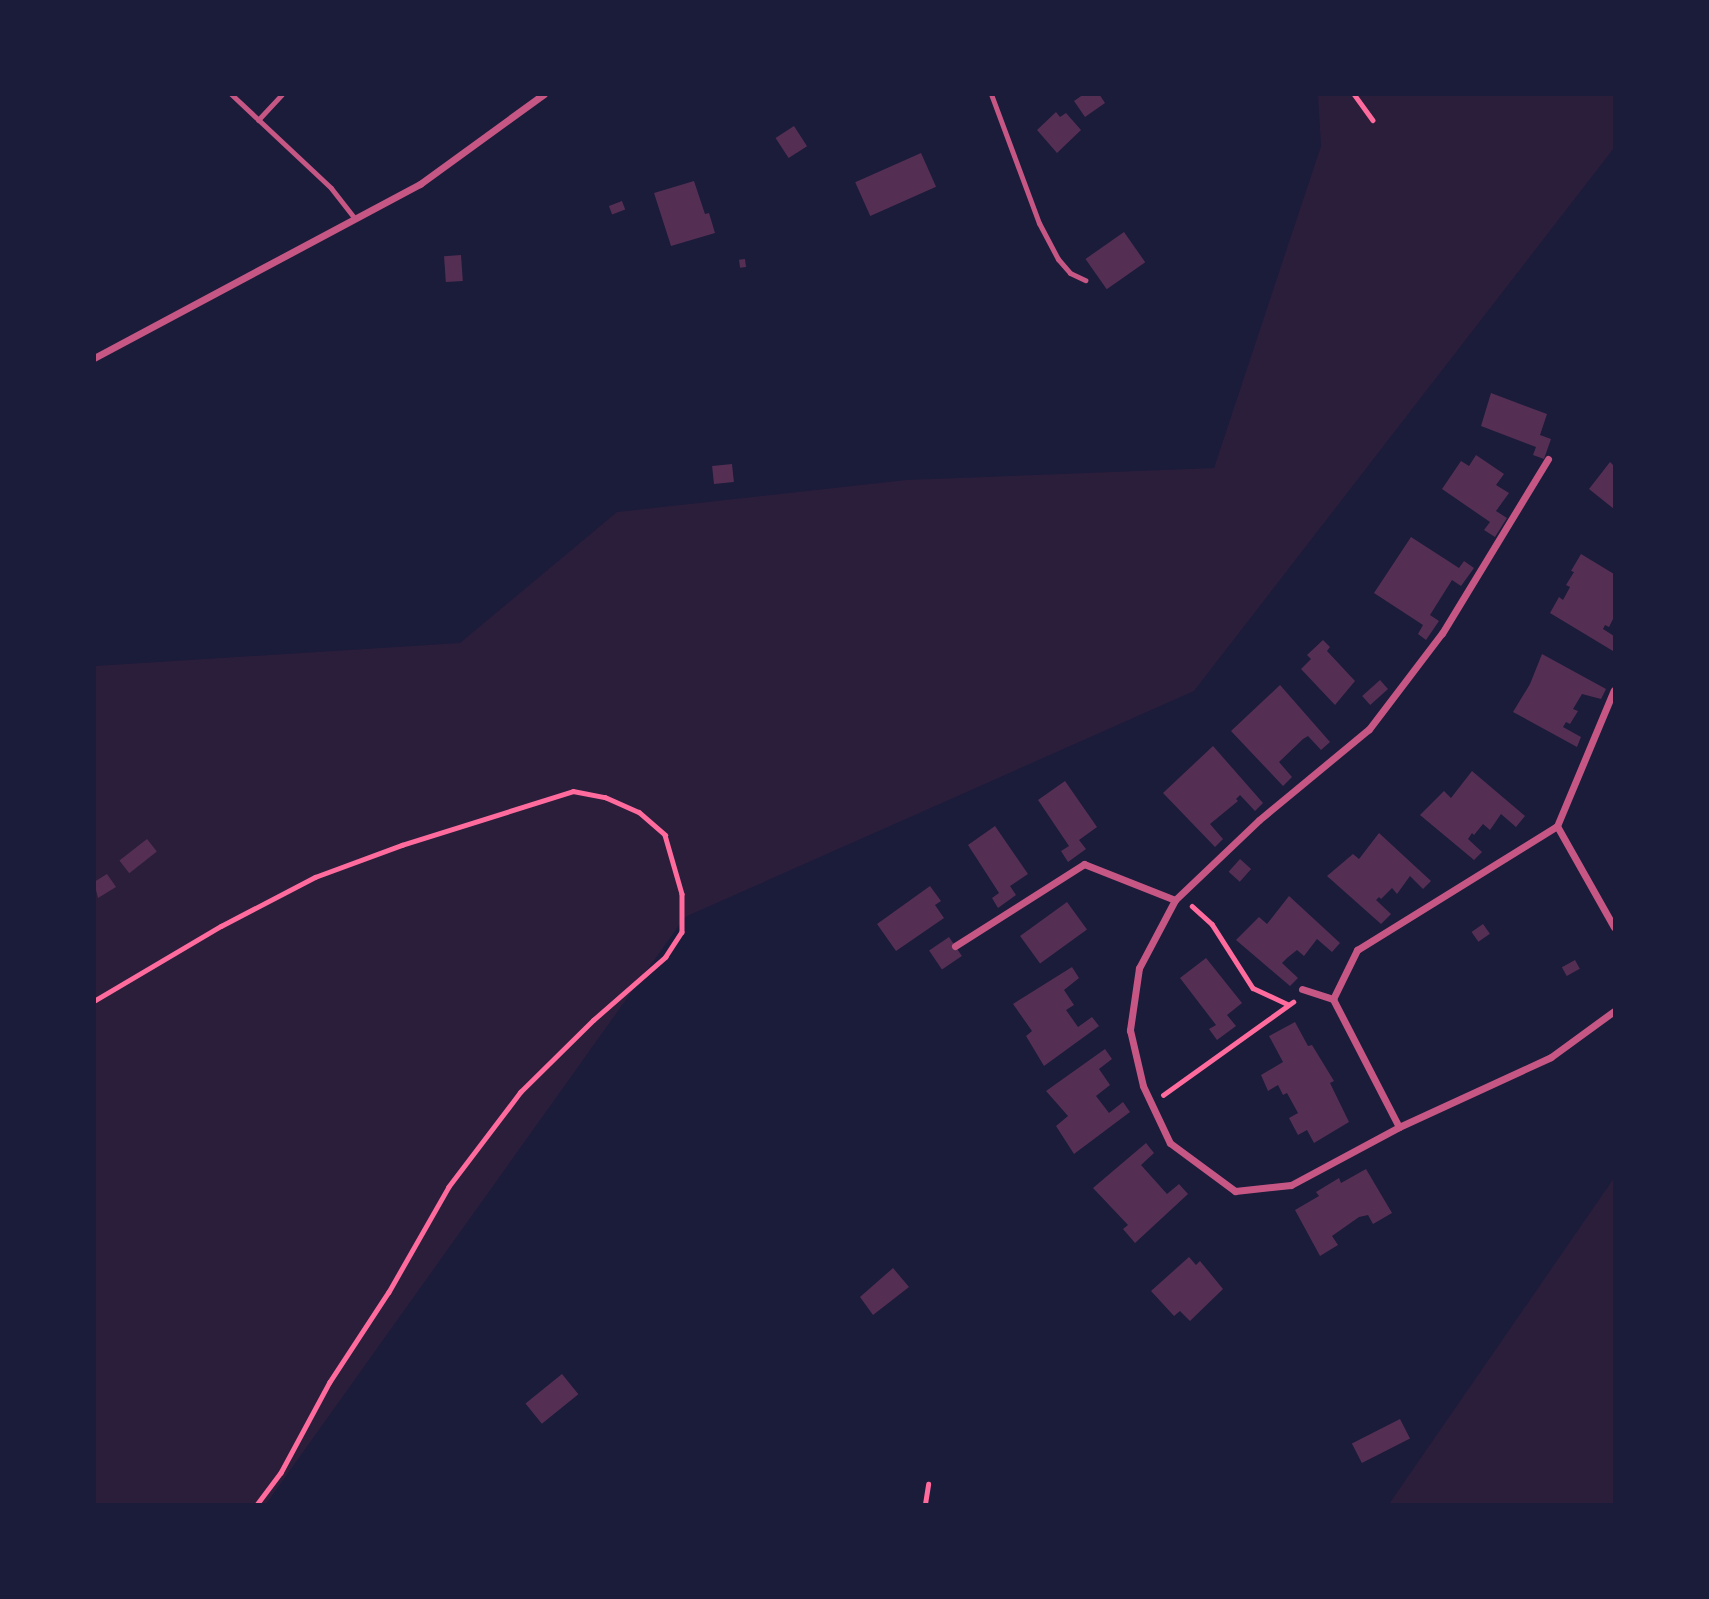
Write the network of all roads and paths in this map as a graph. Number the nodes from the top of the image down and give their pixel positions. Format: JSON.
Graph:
{"nodes":[{"id":1,"x":231,"y":94,"type":"edge"},
{"id":2,"x":282,"y":94,"type":"edge"},
{"id":3,"x":544,"y":94,"type":"edge"},
{"id":4,"x":992,"y":94,"type":"edge"},
{"id":5,"x":1354,"y":94,"type":"edge"},
{"id":6,"x":258,"y":120,"type":"junction"},
{"id":7,"x":1373,"y":120,"type":"dead end"},
{"id":8,"x":355,"y":219,"type":"junction"},
{"id":9,"x":1084,"y":280,"type":"dead end"},
{"id":10,"x":94,"y":358,"type":"edge"},
{"id":11,"x":1548,"y":459,"type":"dead end"},
{"id":12,"x":1615,"y":690,"type":"edge"},
{"id":13,"x":1557,"y":826,"type":"junction"},
{"id":14,"x":1175,"y":900,"type":"junction"},
{"id":15,"x":1614,"y":924,"type":"edge"},
{"id":16,"x":955,"y":946,"type":"dead end"},
{"id":17,"x":1302,"y":989,"type":"dead end"},
{"id":18,"x":1313,"y":993,"type":"junction"},
{"id":19,"x":1333,"y":999,"type":"junction"},
{"id":20,"x":94,"y":1001,"type":"edge"},
{"id":21,"x":1288,"y":1005,"type":"junction"},
{"id":22,"x":1615,"y":1011,"type":"edge"},
{"id":23,"x":1151,"y":1103,"type":"junction"},
{"id":24,"x":1399,"y":1127,"type":"junction"},
{"id":25,"x":928,"y":1484,"type":"dead end"},
{"id":26,"x":258,"y":1504,"type":"edge"},
{"id":27,"x":925,"y":1504,"type":"edge"}],
"edges":[{"from":1,"to":6,"type":"lane"},
{"from":2,"to":6,"type":"lane"},
{"from":3,"to":8,"type":"street"},
{"from":4,"to":9,"type":"lane"},
{"from":5,"to":7,"type":"path"},
{"from":6,"to":8,"type":"lane"},
{"from":8,"to":10,"type":"street"},
{"from":11,"to":14,"type":"street"},
{"from":12,"to":13,"type":"street"},
{"from":13,"to":15,"type":"street"},
{"from":13,"to":19,"type":"street"},
{"from":14,"to":16,"type":"street"},
{"from":14,"to":21,"type":"path"},
{"from":14,"to":23,"type":"street"},
{"from":17,"to":18,"type":"street"},
{"from":18,"to":19,"type":"street"},
{"from":18,"to":21,"type":"path"},
{"from":19,"to":24,"type":"street"},
{"from":20,"to":26,"type":"path"},
{"from":21,"to":23,"type":"path"},
{"from":22,"to":24,"type":"street"},
{"from":23,"to":24,"type":"street"},
{"from":25,"to":27,"type":"path"}]}
